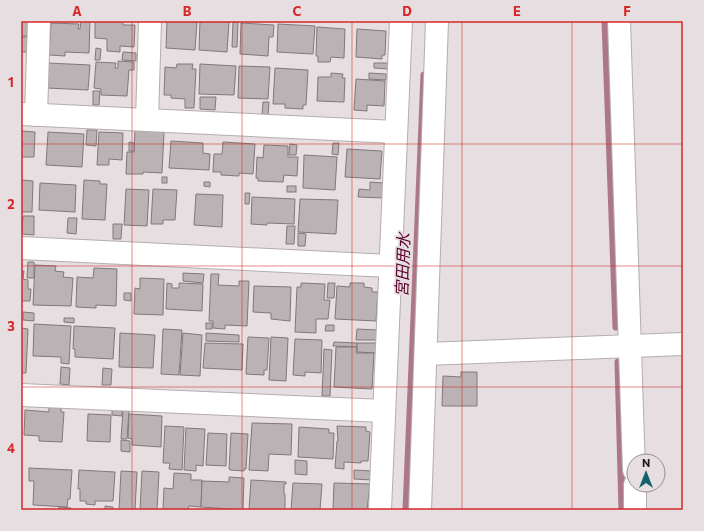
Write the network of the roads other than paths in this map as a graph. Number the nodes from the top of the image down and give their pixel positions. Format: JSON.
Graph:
{"nodes":[{"id":1,"x":38,"y":21,"type":"edge"},
{"id":2,"x":150,"y":21,"type":"edge"},
{"id":3,"x":401,"y":21,"type":"edge"},
{"id":4,"x":437,"y":21,"type":"edge"},
{"id":5,"x":619,"y":21,"type":"edge"},
{"id":6,"x":28,"y":115,"type":"edge"},
{"id":7,"x":147,"y":120,"type":"junction"},
{"id":8,"x":396,"y":132,"type":"junction"},
{"id":9,"x":21,"y":248,"type":"edge"},
{"id":10,"x":390,"y":266,"type":"junction"},
{"id":11,"x":683,"y":344,"type":"edge"},
{"id":12,"x":630,"y":346,"type":"junction"},
{"id":13,"x":426,"y":354,"type":"junction"},
{"id":14,"x":21,"y":395,"type":"edge"},
{"id":15,"x":384,"y":411,"type":"junction"},
{"id":16,"x":633,"y":453,"type":"edge"},
{"id":17,"x":634,"y":493,"type":"edge"},
{"id":18,"x":380,"y":510,"type":"edge"},
{"id":19,"x":420,"y":510,"type":"edge"},
{"id":20,"x":635,"y":510,"type":"edge"}],
"edges":[{"from":1,"to":6,"type":"street"},
{"from":2,"to":7,"type":"street"},
{"from":3,"to":8,"type":"street"},
{"from":4,"to":13,"type":"street"},
{"from":5,"to":12,"type":"street"},
{"from":6,"to":7,"type":"street"},
{"from":7,"to":8,"type":"street"},
{"from":8,"to":10,"type":"street"},
{"from":9,"to":10,"type":"street"},
{"from":10,"to":15,"type":"street"},
{"from":11,"to":12,"type":"street"},
{"from":12,"to":13,"type":"street"},
{"from":12,"to":16,"type":"street"},
{"from":13,"to":19,"type":"street"},
{"from":14,"to":15,"type":"street"},
{"from":15,"to":18,"type":"street"},
{"from":17,"to":20,"type":"street"}]}
